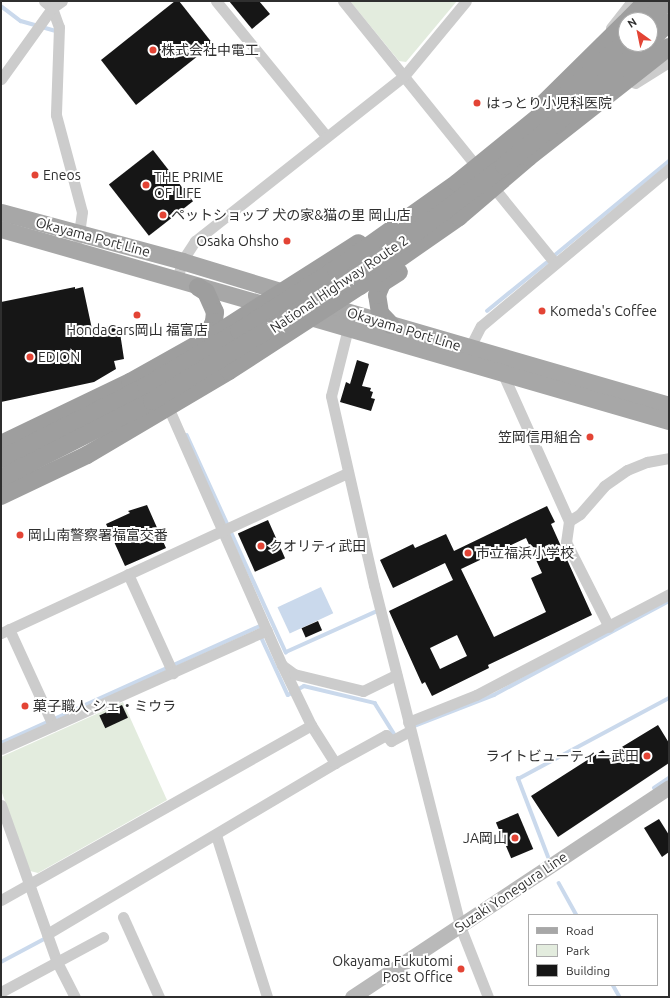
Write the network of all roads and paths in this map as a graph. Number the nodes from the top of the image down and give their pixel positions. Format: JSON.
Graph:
{"nodes":[{"id":1,"x":62,"y":1,"type":"edge"},
{"id":2,"x":216,"y":1,"type":"edge"},
{"id":3,"x":343,"y":1,"type":"edge"},
{"id":4,"x":466,"y":1,"type":"edge"},
{"id":5,"x":632,"y":1,"type":"edge"},
{"id":6,"x":647,"y":1,"type":"edge"},
{"id":7,"x":668,"y":1,"type":"edge"},
{"id":8,"x":48,"y":4,"type":"edge"},
{"id":9,"x":636,"y":12,"type":"edge"},
{"id":10,"x":656,"y":12,"type":"edge"},
{"id":11,"x":669,"y":22,"type":"edge"},
{"id":12,"x":618,"y":30,"type":"edge"},
{"id":13,"x":658,"y":33,"type":"edge"},
{"id":14,"x":669,"y":47,"type":"edge"},
{"id":15,"x":618,"y":48,"type":"edge"},
{"id":16,"x":638,"y":52,"type":"edge"},
{"id":17,"x":590,"y":58,"type":"junction"},
{"id":18,"x":669,"y":62,"type":"edge"},
{"id":19,"x":404,"y":76,"type":"junction"},
{"id":20,"x":1,"y":78,"type":"edge"},
{"id":21,"x":588,"y":112,"type":"junction"},
{"id":22,"x":326,"y":136,"type":"junction"},
{"id":23,"x":528,"y":157,"type":"junction"},
{"id":24,"x":472,"y":161,"type":"junction"},
{"id":25,"x":669,"y":169,"type":"edge"},
{"id":26,"x":494,"y":188,"type":"junction"},
{"id":27,"x":1,"y":212,"type":"edge"},
{"id":28,"x":459,"y":217,"type":"junction"},
{"id":29,"x":1,"y":229,"type":"edge"},
{"id":30,"x":77,"y":243,"type":"junction"},
{"id":31,"x":182,"y":261,"type":"junction"},
{"id":32,"x":555,"y":263,"type":"junction"},
{"id":33,"x":177,"y":280,"type":"junction"},
{"id":34,"x":198,"y":287,"type":"junction"},
{"id":35,"x":283,"y":292,"type":"junction"},
{"id":36,"x":307,"y":299,"type":"junction"},
{"id":37,"x":264,"y":304,"type":"junction"},
{"id":38,"x":329,"y":306,"type":"junction"},
{"id":39,"x":285,"y":310,"type":"junction"},
{"id":40,"x":312,"y":318,"type":"junction"},
{"id":41,"x":391,"y":325,"type":"junction"},
{"id":42,"x":348,"y":328,"type":"junction"},
{"id":43,"x":466,"y":354,"type":"junction"},
{"id":44,"x":502,"y":372,"type":"junction"},
{"id":45,"x":130,"y":382,"type":"junction"},
{"id":46,"x":669,"y":405,"type":"edge"},
{"id":47,"x":168,"y":407,"type":"junction"},
{"id":48,"x":669,"y":421,"type":"edge"},
{"id":49,"x":1,"y":444,"type":"edge"},
{"id":50,"x":669,"y":458,"type":"edge"},
{"id":51,"x":1,"y":459,"type":"edge"},
{"id":52,"x":348,"y":472,"type":"junction"},
{"id":53,"x":1,"y":478,"type":"edge"},
{"id":54,"x":1,"y":496,"type":"edge"},
{"id":55,"x":569,"y":521,"type":"junction"},
{"id":56,"x":227,"y":528,"type":"junction"},
{"id":57,"x":128,"y":574,"type":"junction"},
{"id":58,"x":669,"y":594,"type":"edge"},
{"id":59,"x":608,"y":627,"type":"junction"},
{"id":60,"x":263,"y":629,"type":"junction"},
{"id":61,"x":5,"y":631,"type":"edge"},
{"id":62,"x":282,"y":666,"type":"junction"},
{"id":63,"x":171,"y":669,"type":"junction"},
{"id":64,"x":396,"y":675,"type":"junction"},
{"id":65,"x":51,"y":722,"type":"junction"},
{"id":66,"x":311,"y":725,"type":"junction"},
{"id":67,"x":409,"y":727,"type":"junction"},
{"id":68,"x":1,"y":749,"type":"edge"},
{"id":69,"x":335,"y":763,"type":"junction"},
{"id":70,"x":669,"y":787,"type":"edge"},
{"id":71,"x":1,"y":805,"type":"edge"},
{"id":72,"x":4,"y":826,"type":"edge"},
{"id":73,"x":217,"y":837,"type":"junction"},
{"id":74,"x":30,"y":884,"type":"junction"},
{"id":75,"x":1,"y":900,"type":"edge"},
{"id":76,"x":123,"y":917,"type":"dead end"},
{"id":77,"x":460,"y":926,"type":"junction"},
{"id":78,"x":48,"y":934,"type":"junction"},
{"id":79,"x":103,"y":937,"type":"dead end"},
{"id":80,"x":57,"y":962,"type":"junction"},
{"id":81,"x":1,"y":992,"type":"edge"},
{"id":82,"x":75,"y":997,"type":"edge"},
{"id":83,"x":159,"y":997,"type":"edge"},
{"id":84,"x":266,"y":997,"type":"edge"},
{"id":85,"x":352,"y":997,"type":"edge"},
{"id":86,"x":488,"y":997,"type":"edge"}],
"edges":[{"from":1,"to":8,"type":"street"},
{"from":2,"to":22,"type":"street"},
{"from":3,"to":19,"type":"street"},
{"from":4,"to":19,"type":"street"},
{"from":5,"to":17,"type":"street"},
{"from":6,"to":9,"type":"highway"},
{"from":7,"to":10,"type":"highway"},
{"from":8,"to":20,"type":"street"},
{"from":8,"to":30,"type":"street"},
{"from":11,"to":13,"type":"highway"},
{"from":12,"to":17,"type":"highway"},
{"from":14,"to":21,"type":"highway"},
{"from":15,"to":51,"type":"highway","name":"National Highway Route 2","bridge":true},
{"from":16,"to":53,"type":"highway","name":"National Highway Route 2","bridge":true},
{"from":17,"to":24,"type":"highway"},
{"from":18,"to":21,"type":"street"},
{"from":19,"to":22,"type":"street"},
{"from":19,"to":24,"type":"street"},
{"from":21,"to":23,"type":"highway"},
{"from":22,"to":31,"type":"street"},
{"from":23,"to":26,"type":"highway"},
{"from":23,"to":36,"type":"highway"},
{"from":24,"to":35,"type":"highway"},
{"from":25,"to":32,"type":"street"},
{"from":26,"to":28,"type":"highway"},
{"from":26,"to":32,"type":"street"},
{"from":27,"to":30,"type":"main road","name":"Okayama Port Line"},
{"from":28,"to":38,"type":"highway"},
{"from":28,"to":41,"type":"highway"},
{"from":29,"to":30,"type":"main road","name":"Okayama Port Line"},
{"from":30,"to":31,"type":"main road","name":"Okayama Port Line"},
{"from":30,"to":33,"type":"main road","name":"Okayama Port Line"},
{"from":31,"to":33,"type":"street"},
{"from":31,"to":35,"type":"main road","name":"Okayama Port Line"},
{"from":32,"to":43,"type":"street"},
{"from":33,"to":34,"type":"main road","name":"Okayama Port Line"},
{"from":34,"to":37,"type":"main road","name":"Okayama Port Line"},
{"from":34,"to":45,"type":"highway"},
{"from":35,"to":36,"type":"main road","name":"Okayama Port Line"},
{"from":35,"to":37,"type":"highway"},
{"from":36,"to":38,"type":"main road","name":"Okayama Port Line"},
{"from":36,"to":39,"type":"highway"},
{"from":37,"to":39,"type":"main road","name":"Okayama Port Line"},
{"from":37,"to":45,"type":"highway"},
{"from":38,"to":40,"type":"highway"},
{"from":38,"to":41,"type":"main road","name":"Okayama Port Line"},
{"from":39,"to":40,"type":"main road","name":"Okayama Port Line"},
{"from":40,"to":42,"type":"main road","name":"Okayama Port Line"},
{"from":40,"to":47,"type":"highway"},
{"from":41,"to":43,"type":"main road","name":"Okayama Port Line"},
{"from":42,"to":43,"type":"main road","name":"Okayama Port Line"},
{"from":42,"to":52,"type":"street"},
{"from":43,"to":44,"type":"main road","name":"Okayama Port Line"},
{"from":43,"to":46,"type":"main road","name":"Okayama Port Line"},
{"from":44,"to":48,"type":"main road","name":"Okayama Port Line"},
{"from":44,"to":55,"type":"street"},
{"from":45,"to":49,"type":"highway"},
{"from":47,"to":54,"type":"highway"},
{"from":47,"to":56,"type":"street"},
{"from":50,"to":55,"type":"street"},
{"from":52,"to":56,"type":"street"},
{"from":52,"to":64,"type":"street"},
{"from":55,"to":59,"type":"street"},
{"from":56,"to":57,"type":"street"},
{"from":56,"to":60,"type":"street"},
{"from":57,"to":61,"type":"street"},
{"from":57,"to":63,"type":"street"},
{"from":58,"to":59,"type":"street"},
{"from":59,"to":67,"type":"street"},
{"from":60,"to":62,"type":"street"},
{"from":60,"to":63,"type":"street"},
{"from":61,"to":65,"type":"street"},
{"from":62,"to":64,"type":"street"},
{"from":62,"to":66,"type":"street"},
{"from":63,"to":65,"type":"street"},
{"from":64,"to":67,"type":"street"},
{"from":65,"to":68,"type":"street"},
{"from":66,"to":69,"type":"street"},
{"from":66,"to":74,"type":"street"},
{"from":67,"to":69,"type":"street"},
{"from":67,"to":77,"type":"street"},
{"from":69,"to":73,"type":"street"},
{"from":70,"to":77,"type":"main road","name":"Suzaki Yonegura Line"},
{"from":71,"to":72,"type":"street"},
{"from":72,"to":74,"type":"street"},
{"from":73,"to":78,"type":"street"},
{"from":73,"to":84,"type":"street"},
{"from":74,"to":75,"type":"street"},
{"from":74,"to":78,"type":"street"},
{"from":76,"to":83,"type":"street"},
{"from":77,"to":85,"type":"main road","name":"Suzaki Yonegura Line"},
{"from":77,"to":86,"type":"street"},
{"from":78,"to":80,"type":"street"},
{"from":79,"to":80,"type":"street"},
{"from":80,"to":81,"type":"street"},
{"from":80,"to":82,"type":"street"}]}
